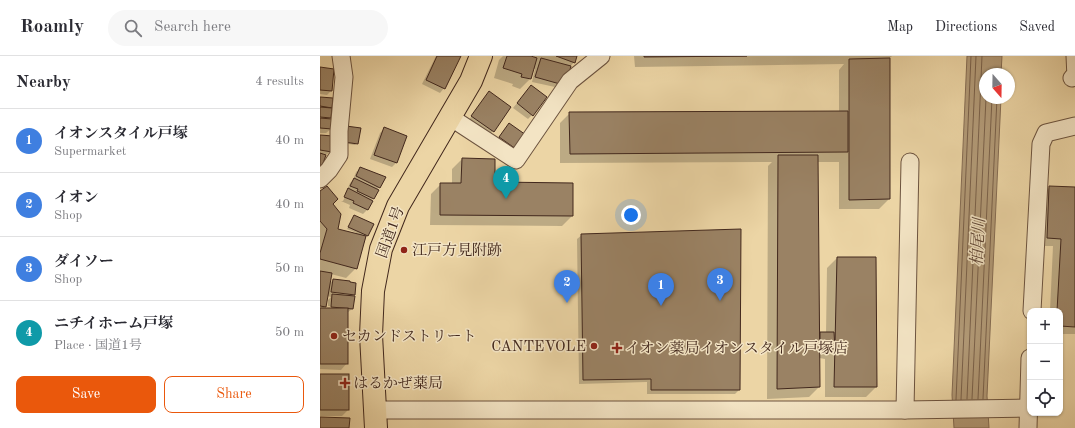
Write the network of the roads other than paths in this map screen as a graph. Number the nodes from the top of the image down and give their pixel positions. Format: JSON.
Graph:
{"nodes":[{"id":1,"x":341,"y":56,"type":"edge"},
{"id":2,"x":481,"y":56,"type":"edge"},
{"id":3,"x":601,"y":56,"type":"edge"},
{"id":4,"x":1071,"y":56,"type":"edge"},
{"id":5,"x":1074,"y":78,"type":"edge"},
{"id":6,"x":450,"y":117,"type":"junction"},
{"id":7,"x":1075,"y":126,"type":"edge"},
{"id":8,"x":910,"y":162,"type":"dead end"},
{"id":9,"x":320,"y":179,"type":"edge"},
{"id":10,"x":1032,"y":308,"type":"edge"},
{"id":11,"x":1027,"y":408,"type":"edge"},
{"id":12,"x":905,"y":410,"type":"junction"},
{"id":13,"x":1028,"y":416,"type":"edge"},
{"id":14,"x":376,"y":419,"type":"edge"},
{"id":15,"x":1028,"y":428,"type":"edge"}],
"edges":[{"from":1,"to":9,"type":"street"},
{"from":2,"to":6,"type":"highway","name":"国道1号"},
{"from":3,"to":6,"type":"street"},
{"from":4,"to":5,"type":"lane"},
{"from":6,"to":14,"type":"highway","name":"国道1号"},
{"from":7,"to":10,"type":"street"},
{"from":8,"to":12,"type":"street"},
{"from":11,"to":12,"type":"street"},
{"from":12,"to":14,"type":"street"},
{"from":13,"to":15,"type":"street"}]}
